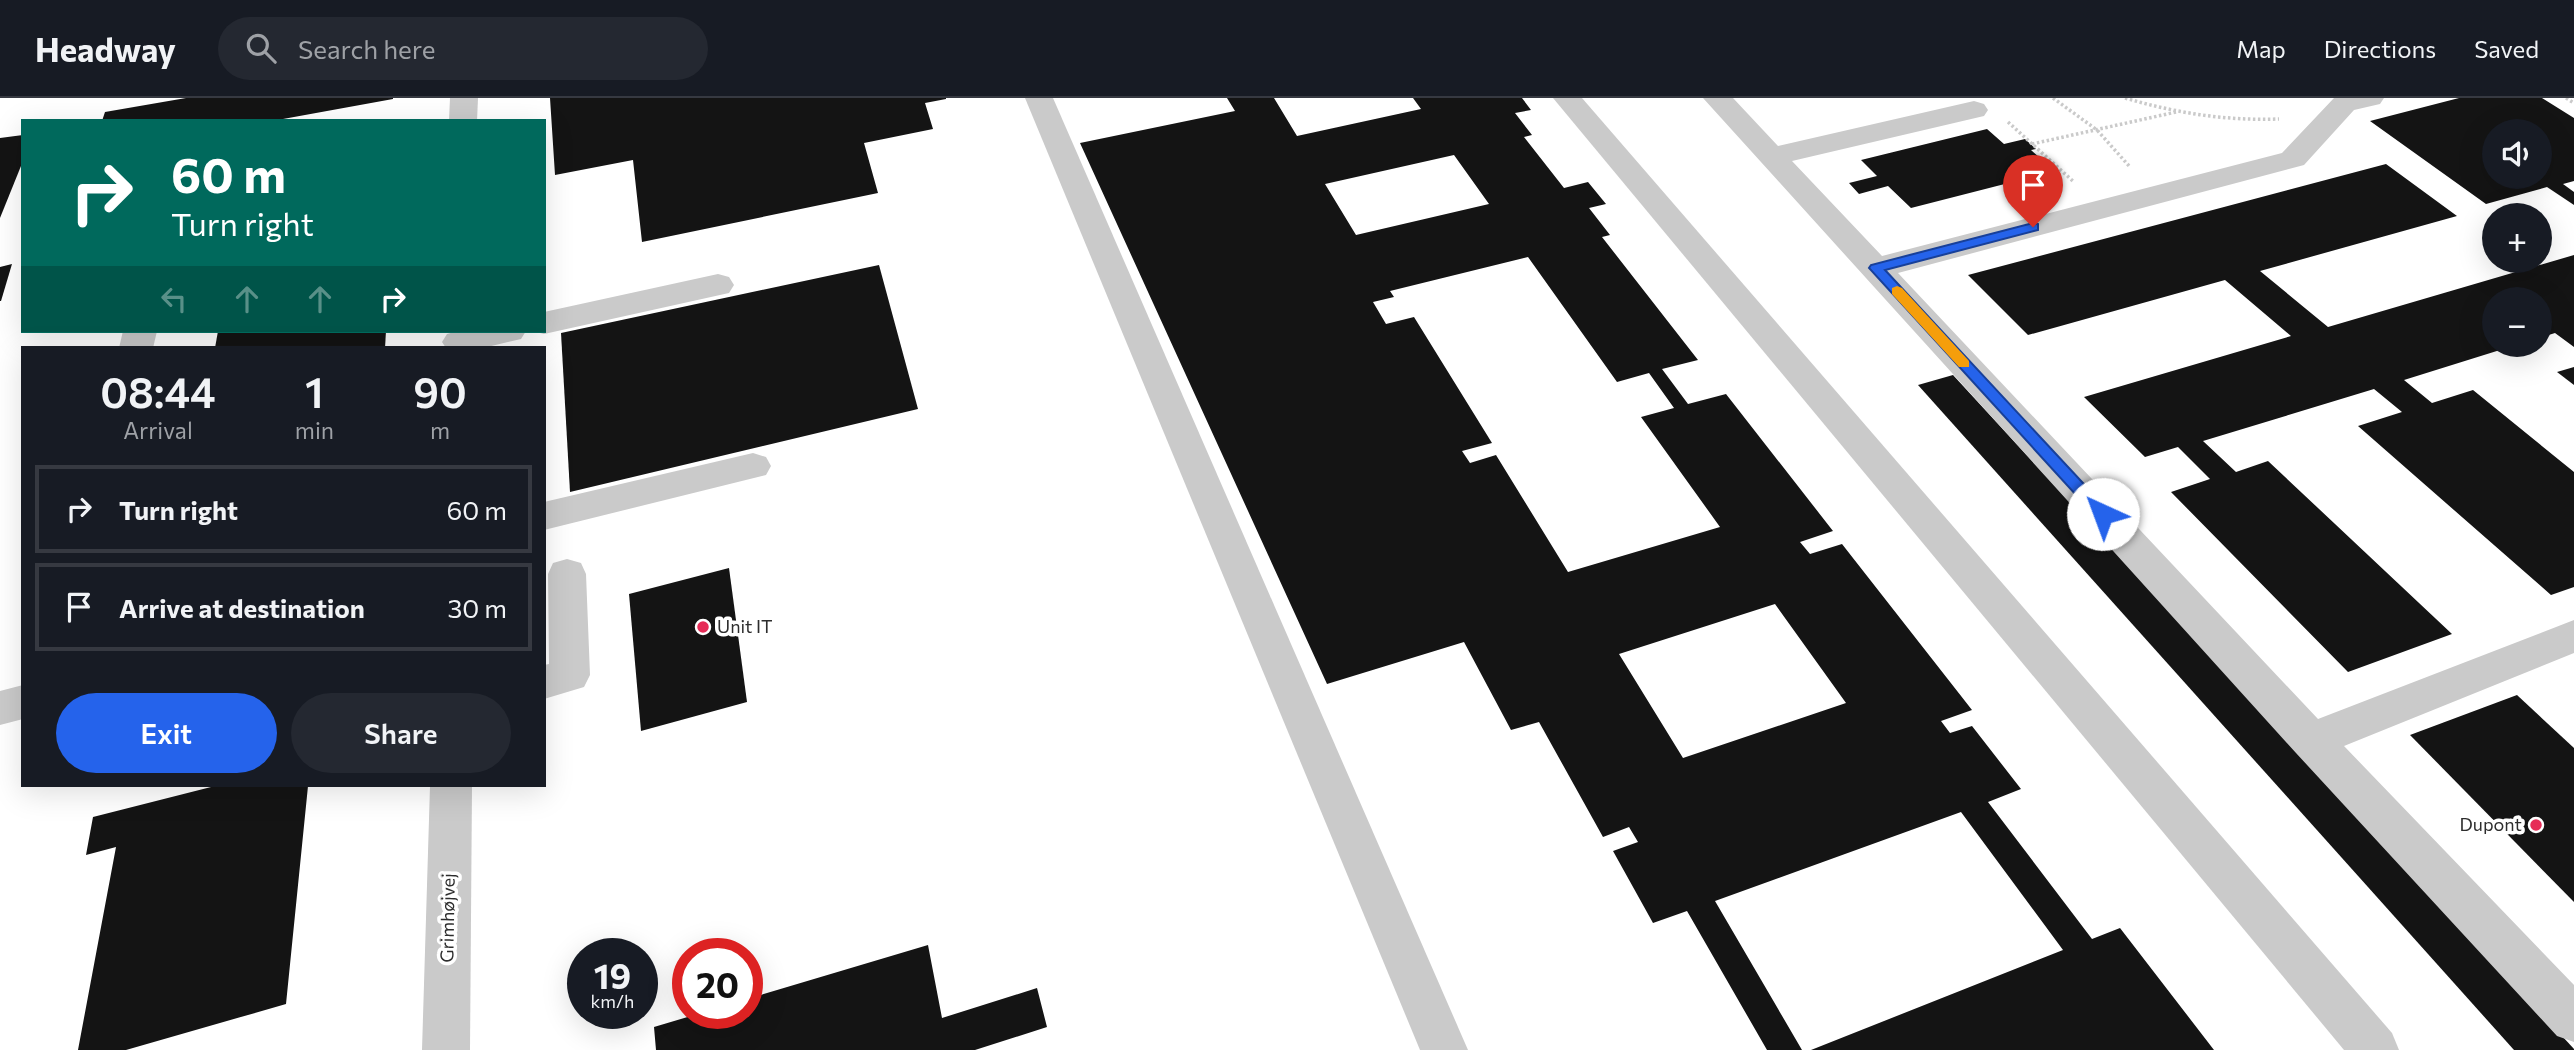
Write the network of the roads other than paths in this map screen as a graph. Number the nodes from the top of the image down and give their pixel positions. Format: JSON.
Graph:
{"nodes":[{"id":1,"x":464,"y":98,"type":"edge"},
{"id":2,"x":1039,"y":98,"type":"edge"},
{"id":3,"x":1567,"y":98,"type":"edge"},
{"id":4,"x":1717,"y":98,"type":"edge"},
{"id":5,"x":2370,"y":98,"type":"edge"},
{"id":6,"x":1974,"y":110,"type":"dead end"},
{"id":7,"x":463,"y":119,"type":"edge"},
{"id":8,"x":1771,"y":157,"type":"junction"},
{"id":9,"x":1876,"y":268,"type":"junction"},
{"id":10,"x":718,"y":285,"type":"dead end"},
{"id":11,"x":546,"y":323,"type":"edge"},
{"id":12,"x":498,"y":333,"type":"edge"},
{"id":13,"x":459,"y":340,"type":"edge"},
{"id":14,"x":753,"y":466,"type":"dead end"},
{"id":15,"x":546,"y":516,"type":"edge"},
{"id":16,"x":567,"y":575,"type":"dead end"},
{"id":17,"x":2574,"y":636,"type":"edge"},
{"id":18,"x":546,"y":681,"type":"edge"},
{"id":19,"x":21,"y":703,"type":"edge"},
{"id":20,"x":0,"y":708,"type":"edge"},
{"id":21,"x":2311,"y":740,"type":"junction"},
{"id":22,"x":451,"y":787,"type":"edge"},
{"id":23,"x":2574,"y":1019,"type":"edge"},
{"id":24,"x":446,"y":1050,"type":"edge"},
{"id":25,"x":1444,"y":1050,"type":"edge"},
{"id":26,"x":2375,"y":1050,"type":"edge"}],
"edges":[{"from":1,"to":7,"type":"street"},
{"from":2,"to":25,"type":"street"},
{"from":3,"to":26,"type":"street"},
{"from":4,"to":8,"type":"street"},
{"from":5,"to":9,"type":"street"},
{"from":6,"to":8,"type":"street"},
{"from":8,"to":9,"type":"street"},
{"from":9,"to":21,"type":"street"},
{"from":10,"to":11,"type":"street"},
{"from":12,"to":13,"type":"street"},
{"from":14,"to":15,"type":"street"},
{"from":16,"to":18,"type":"street"},
{"from":17,"to":21,"type":"street"},
{"from":19,"to":20,"type":"street"},
{"from":21,"to":23,"type":"street"},
{"from":22,"to":24,"type":"street","name":"Grimhøjvej"}]}
